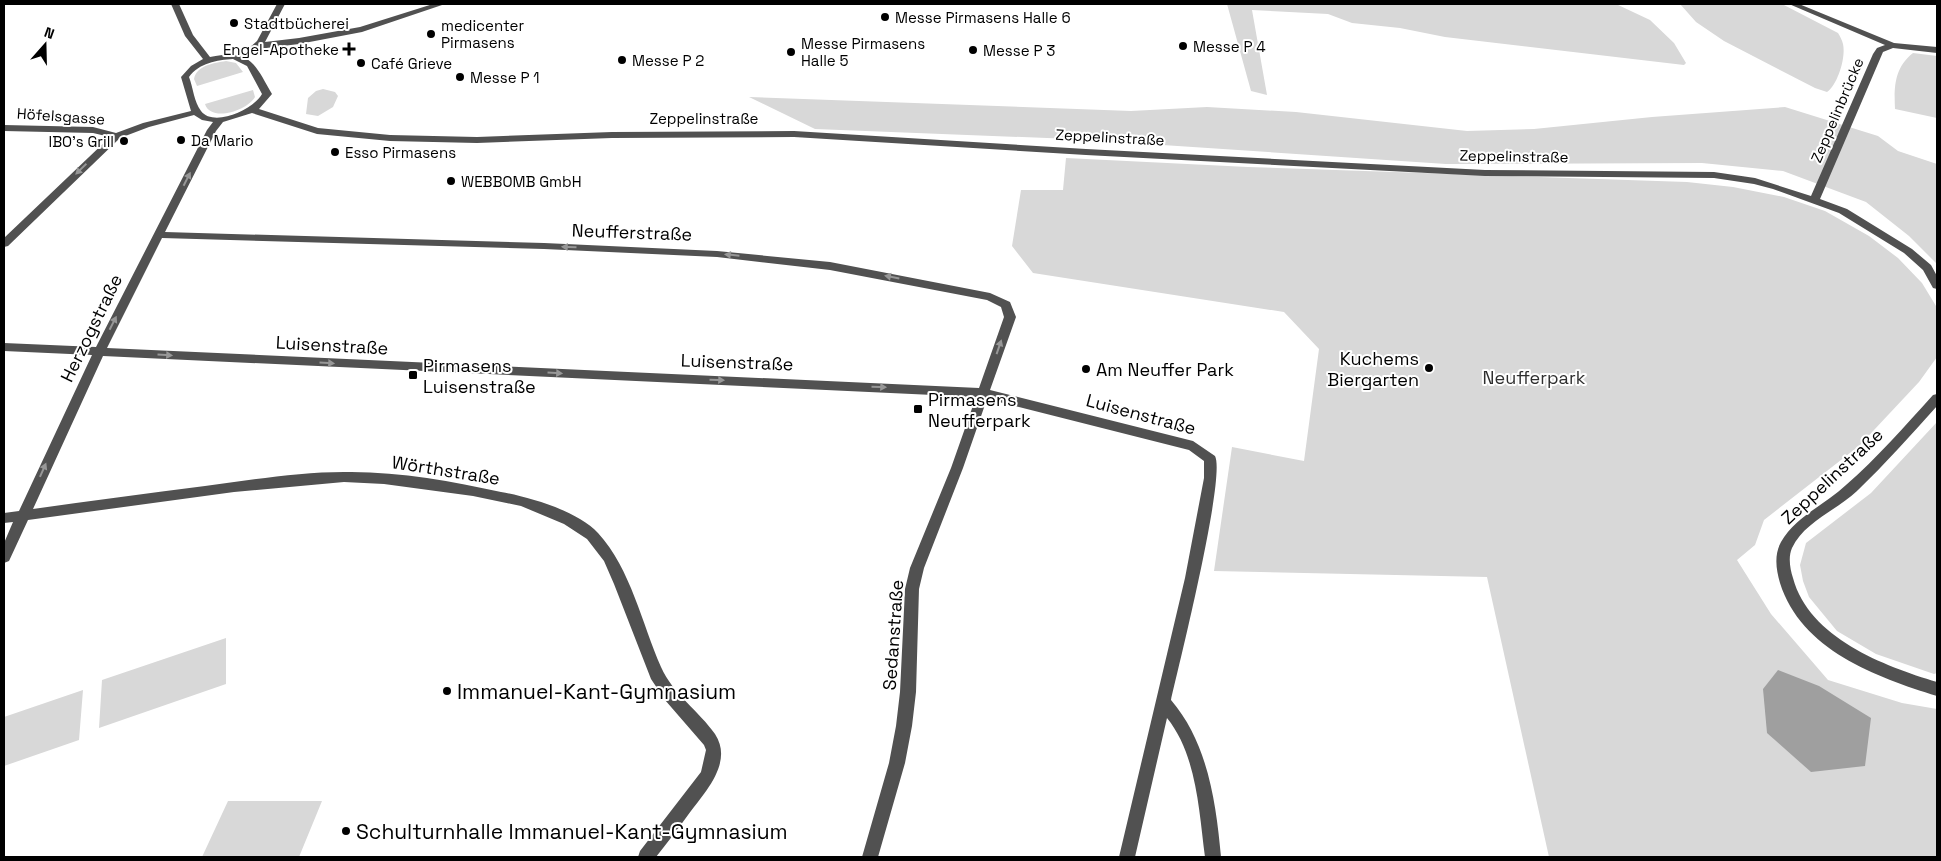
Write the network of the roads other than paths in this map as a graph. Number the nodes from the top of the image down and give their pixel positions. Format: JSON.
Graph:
{"nodes":[{"id":1,"x":175,"y":4,"type":"edge"},
{"id":2,"x":281,"y":4,"type":"edge"},
{"id":3,"x":441,"y":4,"type":"edge"},
{"id":4,"x":1793,"y":4,"type":"edge"},
{"id":5,"x":257,"y":45,"type":"junction"},
{"id":6,"x":1892,"y":45,"type":"junction"},
{"id":7,"x":1937,"y":50,"type":"edge"},
{"id":8,"x":240,"y":56,"type":"junction"},
{"id":9,"x":208,"y":60,"type":"junction"},
{"id":10,"x":252,"y":110,"type":"junction"},
{"id":11,"x":197,"y":112,"type":"junction"},
{"id":12,"x":220,"y":120,"type":"junction"},
{"id":13,"x":4,"y":128,"type":"edge"},
{"id":14,"x":117,"y":136,"type":"junction"},
{"id":15,"x":1815,"y":199,"type":"junction"},
{"id":16,"x":158,"y":235,"type":"junction"},
{"id":17,"x":4,"y":244,"type":"edge"},
{"id":18,"x":1937,"y":285,"type":"edge"},
{"id":19,"x":4,"y":347,"type":"edge"},
{"id":20,"x":98,"y":352,"type":"junction"},
{"id":21,"x":983,"y":393,"type":"junction"},
{"id":22,"x":1937,"y":398,"type":"edge"},
{"id":23,"x":23,"y":515,"type":"junction"},
{"id":24,"x":4,"y":518,"type":"edge"},
{"id":25,"x":4,"y":557,"type":"edge"},
{"id":26,"x":1937,"y":689,"type":"edge"},
{"id":27,"x":1163,"y":702,"type":"junction"},
{"id":28,"x":646,"y":857,"type":"edge"},
{"id":29,"x":870,"y":857,"type":"edge"},
{"id":30,"x":1128,"y":857,"type":"edge"},
{"id":31,"x":1213,"y":857,"type":"edge"}],
"edges":[{"from":1,"to":9,"type":"street"},
{"from":2,"to":5,"type":"street"},
{"from":3,"to":5,"type":"street"},
{"from":4,"to":6,"type":"street"},
{"from":5,"to":8,"type":"street"},
{"from":6,"to":7,"type":"street"},
{"from":6,"to":15,"type":"street","name":"Zeppelinbrücke"},
{"from":8,"to":9,"type":"street"},
{"from":8,"to":10,"type":"street"},
{"from":9,"to":11,"type":"street"},
{"from":10,"to":12,"type":"street"},
{"from":10,"to":15,"type":"street","name":"Zeppelinstraße"},
{"from":11,"to":12,"type":"street"},
{"from":11,"to":14,"type":"street"},
{"from":16,"to":12,"type":"street","name":"Herzogstraße","one_way":true},
{"from":13,"to":14,"type":"street","name":"Höfelsgasse"},
{"from":14,"to":17,"type":"street","one_way":true},
{"from":15,"to":18,"type":"street","name":"Zeppelinstraße"},
{"from":20,"to":16,"type":"street","name":"Herzogstraße","one_way":true},
{"from":21,"to":16,"type":"street","name":"Neufferstraße","one_way":true},
{"from":19,"to":20,"type":"street","name":"Luisenstraße"},
{"from":20,"to":21,"type":"street","name":"Luisenstraße","one_way":true},
{"from":23,"to":20,"type":"street","name":"Herzogstraße","one_way":true},
{"from":21,"to":27,"type":"street","name":"Luisenstraße"},
{"from":21,"to":29,"type":"street","name":"Sedanstraße"},
{"from":22,"to":26,"type":"street","name":"Zeppelinstraße"},
{"from":23,"to":24,"type":"street","name":"Wörthstraße"},
{"from":23,"to":25,"type":"street","name":"Herzogstraße"},
{"from":23,"to":28,"type":"street","name":"Wörthstraße"},
{"from":27,"to":30,"type":"street"},
{"from":27,"to":31,"type":"street"}]}
